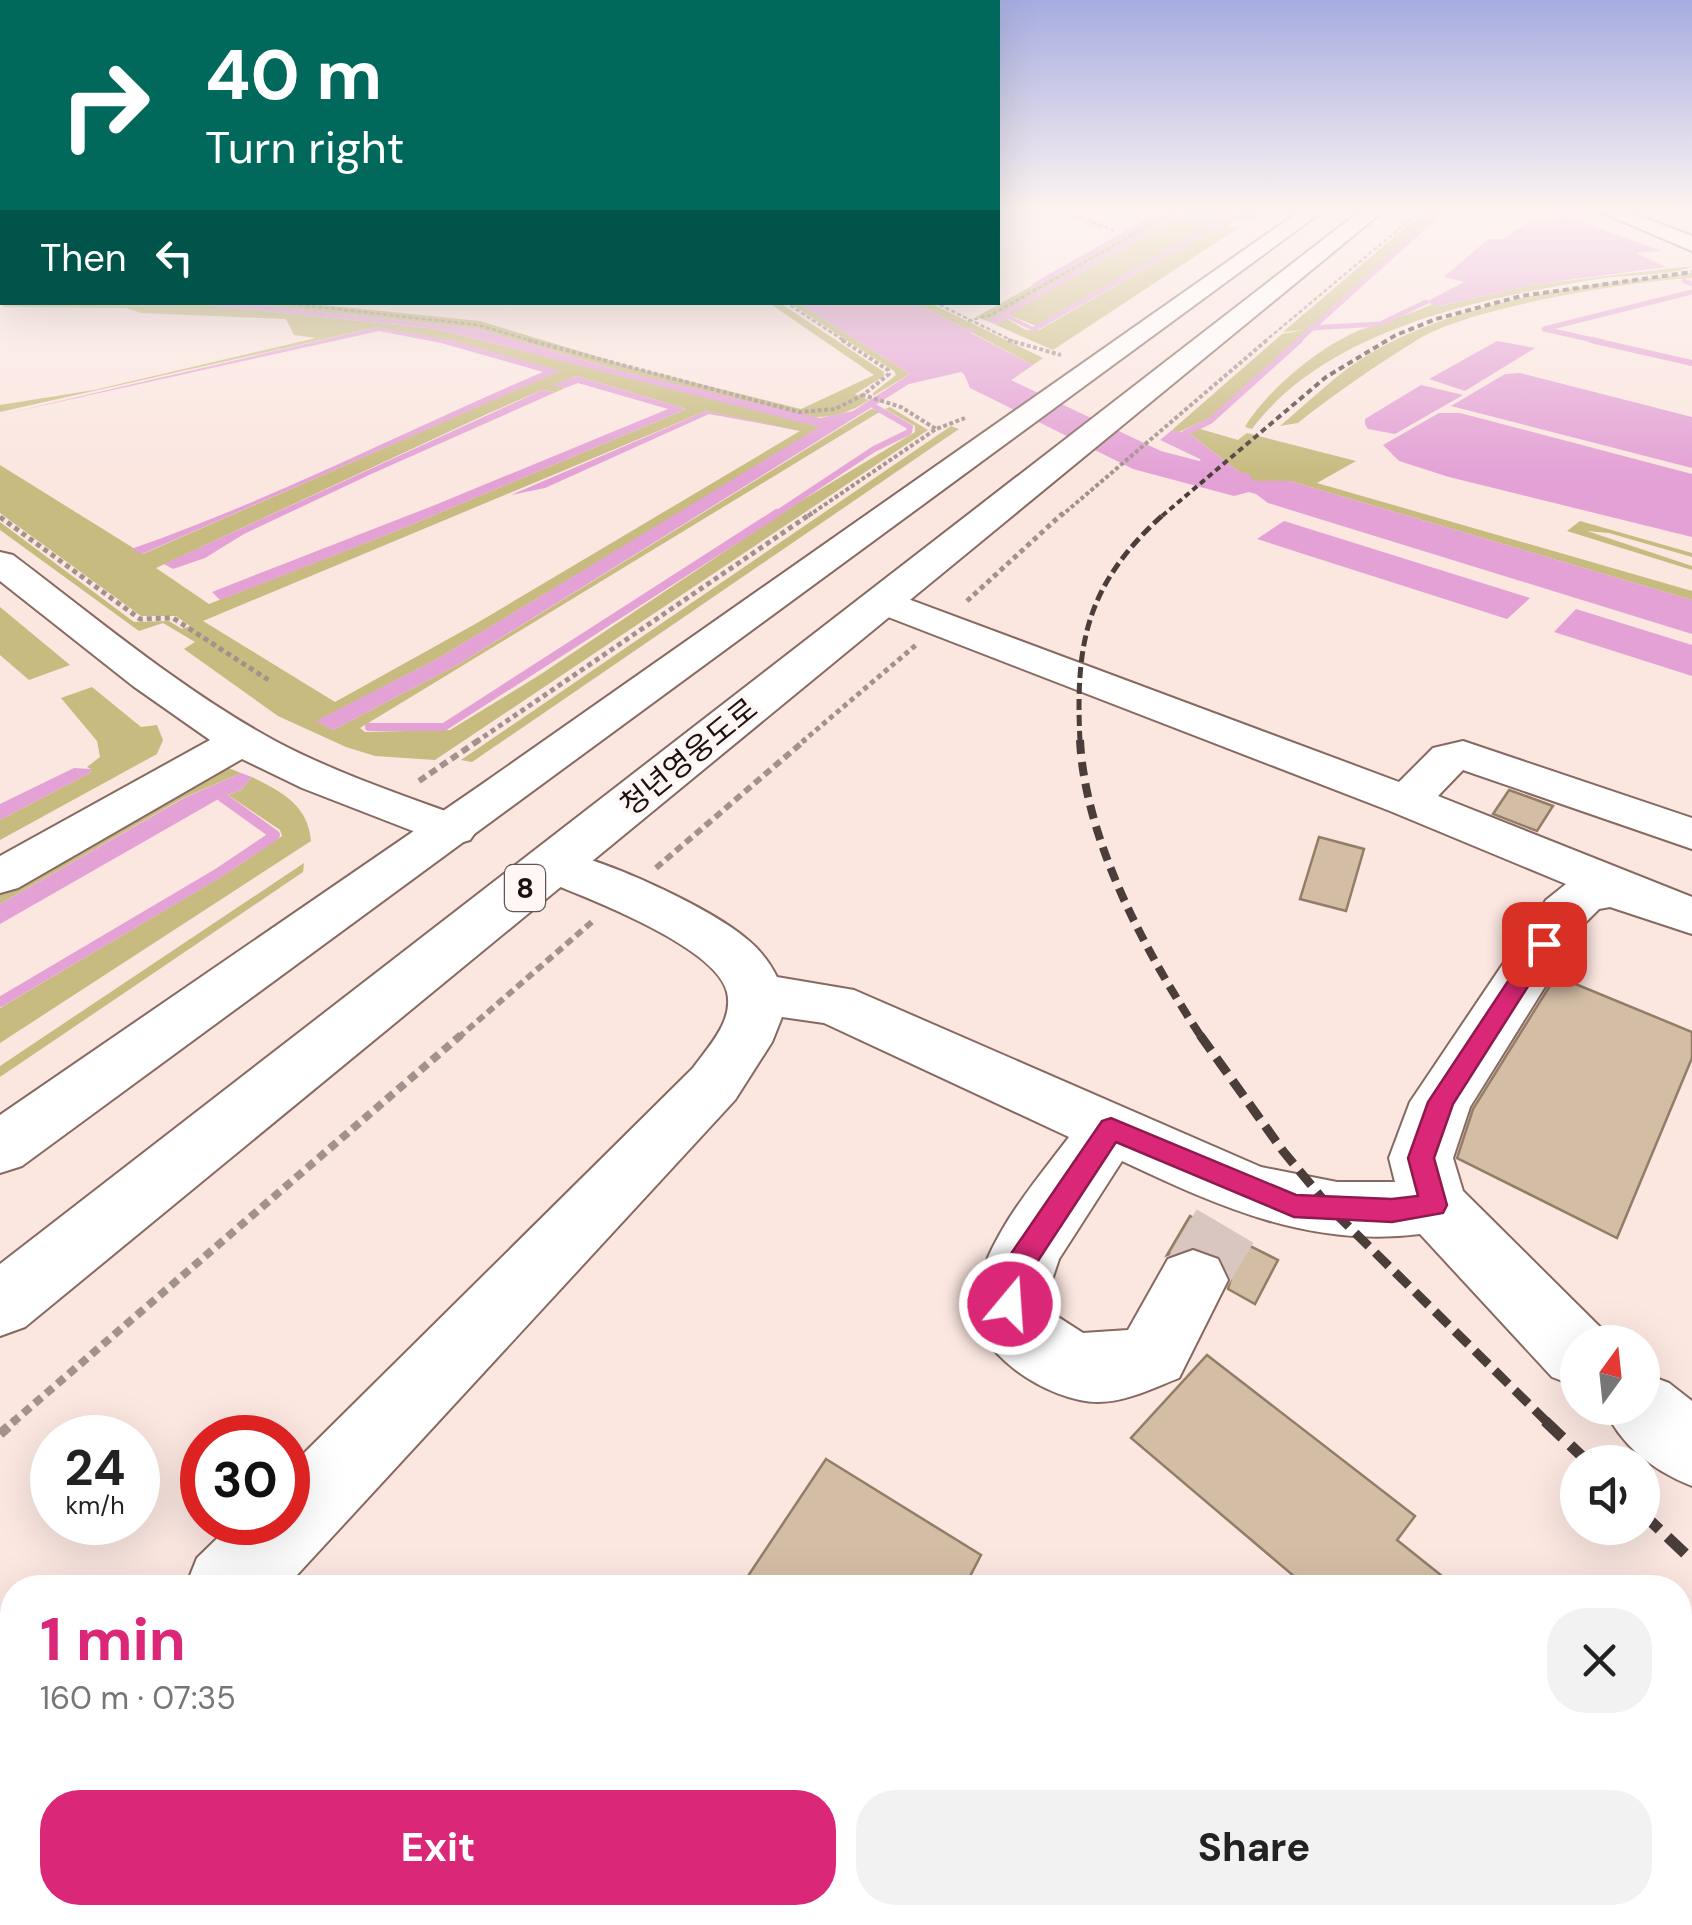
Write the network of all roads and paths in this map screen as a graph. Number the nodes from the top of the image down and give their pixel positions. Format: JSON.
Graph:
{"nodes":[{"id":1,"x":1021,"y":298,"type":"edge"},
{"id":2,"x":1190,"y":298,"type":"edge"},
{"id":3,"x":1264,"y":298,"type":"edge"},
{"id":4,"x":1319,"y":298,"type":"edge"},
{"id":5,"x":300,"y":305,"type":"edge"},
{"id":6,"x":790,"y":305,"type":"edge"},
{"id":7,"x":939,"y":305,"type":"edge"},
{"id":8,"x":968,"y":321,"type":"junction"},
{"id":9,"x":1100,"y":362,"type":"junction"},
{"id":10,"x":863,"y":396,"type":"junction"},
{"id":11,"x":936,"y":429,"type":"junction"},
{"id":12,"x":975,"y":430,"type":"junction"},
{"id":13,"x":0,"y":517,"type":"edge"},
{"id":14,"x":0,"y":562,"type":"edge"},
{"id":15,"x":884,"y":602,"type":"junction"},
{"id":16,"x":942,"y":623,"type":"junction"},
{"id":17,"x":270,"y":681,"type":"dead end"},
{"id":18,"x":242,"y":740,"type":"junction"},
{"id":19,"x":1407,"y":801,"type":"junction"},
{"id":20,"x":386,"y":804,"type":"junction"},
{"id":21,"x":453,"y":830,"type":"junction"},
{"id":22,"x":1692,"y":834,"type":"edge"},
{"id":23,"x":553,"y":866,"type":"junction"},
{"id":24,"x":0,"y":877,"type":"edge"},
{"id":25,"x":624,"y":894,"type":"junction"},
{"id":26,"x":1669,"y":907,"type":"edge"},
{"id":27,"x":756,"y":994,"type":"junction"},
{"id":28,"x":1111,"y":1128,"type":"junction"},
{"id":29,"x":0,"y":1148,"type":"edge"},
{"id":30,"x":1434,"y":1205,"type":"junction"},
{"id":31,"x":1221,"y":1231,"type":"junction"},
{"id":32,"x":0,"y":1305,"type":"edge"},
{"id":33,"x":1560,"y":1335,"type":"edge"},
{"id":34,"x":1660,"y":1423,"type":"edge"},
{"id":35,"x":0,"y":1434,"type":"edge"},
{"id":36,"x":1692,"y":1449,"type":"edge"},
{"id":37,"x":240,"y":1575,"type":"edge"}],
"edges":[{"from":1,"to":8,"type":"path"},
{"from":2,"to":9,"type":"main road"},
{"from":3,"to":15,"type":"main road","name":"청년영웅도로","number":"8"},
{"from":4,"to":16,"type":"path"},
{"from":5,"to":10,"type":"path"},
{"from":6,"to":10,"type":"path"},
{"from":7,"to":8,"type":"path"},
{"from":8,"to":9,"type":"path"},
{"from":9,"to":12,"type":"main road"},
{"from":10,"to":11,"type":"path"},
{"from":11,"to":12,"type":"path"},
{"from":11,"to":20,"type":"path"},
{"from":12,"to":21,"type":"main road"},
{"from":13,"to":17,"type":"path"},
{"from":14,"to":18,"type":"main road"},
{"from":15,"to":16,"type":"main road"},
{"from":15,"to":23,"type":"main road","name":"청년영웅도로","number":"8"},
{"from":16,"to":19,"type":"main road"},
{"from":16,"to":25,"type":"path"},
{"from":18,"to":20,"type":"main road"},
{"from":18,"to":24,"type":"main road"},
{"from":19,"to":22,"type":"main road"},
{"from":19,"to":26,"type":"main road"},
{"from":20,"to":21,"type":"main road"},
{"from":21,"to":29,"type":"main road"},
{"from":23,"to":25,"type":"main road"},
{"from":23,"to":32,"type":"main road","name":"청년영웅도로","number":"8"},
{"from":25,"to":27,"type":"main road"},
{"from":25,"to":35,"type":"path"},
{"from":26,"to":30,"type":"main road"},
{"from":27,"to":28,"type":"main road"},
{"from":27,"to":37,"type":"main road"},
{"from":28,"to":31,"type":"main road"},
{"from":28,"to":31,"type":"main road"},
{"from":30,"to":31,"type":"main road"},
{"from":30,"to":33,"type":"main road"},
{"from":34,"to":36,"type":"main road"}]}
